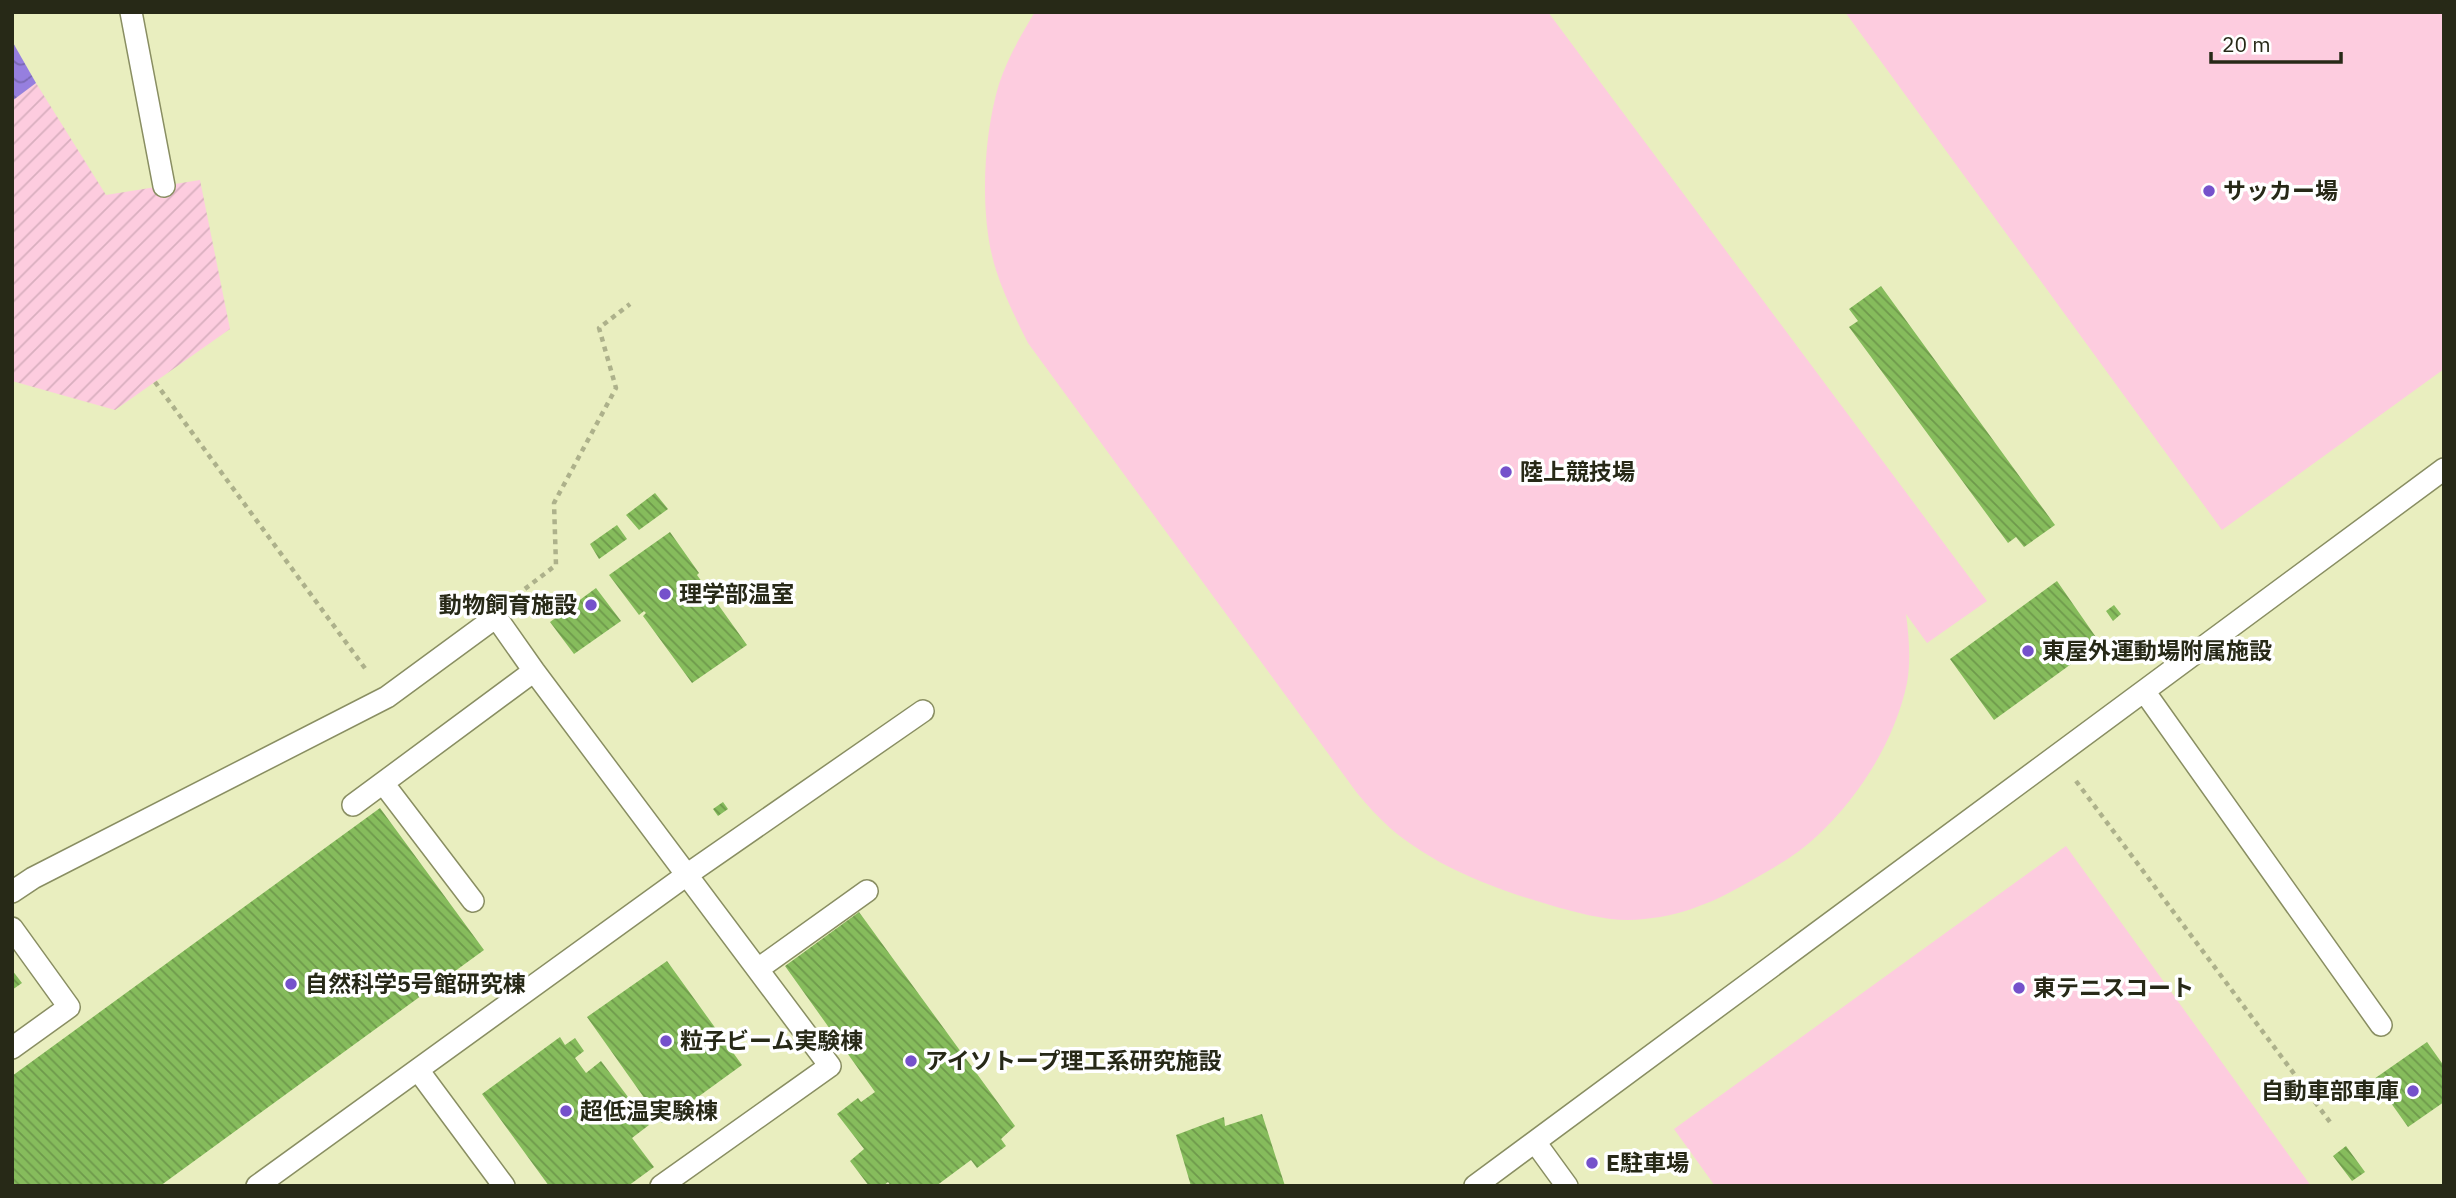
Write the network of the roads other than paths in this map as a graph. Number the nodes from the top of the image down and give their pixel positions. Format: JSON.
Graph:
{"nodes":[{"id":1,"x":131,"y":12,"type":"edge"},
{"id":2,"x":164,"y":186,"type":"dead end"},
{"id":3,"x":2444,"y":470,"type":"edge"},
{"id":4,"x":534,"y":671,"type":"junction"},
{"id":5,"x":2144,"y":691,"type":"junction"},
{"id":6,"x":923,"y":711,"type":"dead end"},
{"id":7,"x":383,"y":783,"type":"junction"},
{"id":8,"x":353,"y":805,"type":"dead end"},
{"id":9,"x":688,"y":874,"type":"junction"},
{"id":10,"x":867,"y":891,"type":"dead end"},
{"id":11,"x":12,"y":892,"type":"edge"},
{"id":12,"x":473,"y":901,"type":"dead end"},
{"id":13,"x":12,"y":928,"type":"edge"},
{"id":14,"x":758,"y":969,"type":"junction"},
{"id":15,"x":2381,"y":1025,"type":"dead end"},
{"id":16,"x":12,"y":1048,"type":"edge"},
{"id":17,"x":418,"y":1070,"type":"junction"},
{"id":18,"x":1535,"y":1142,"type":"junction"},
{"id":19,"x":257,"y":1186,"type":"edge"},
{"id":20,"x":504,"y":1186,"type":"edge"},
{"id":21,"x":661,"y":1186,"type":"edge"},
{"id":22,"x":1475,"y":1186,"type":"edge"},
{"id":23,"x":1567,"y":1186,"type":"edge"}],
"edges":[{"from":1,"to":2,"type":"lane"},
{"from":3,"to":5,"type":"lane"},
{"from":4,"to":7,"type":"lane"},
{"from":4,"to":9,"type":"lane"},
{"from":4,"to":11,"type":"lane"},
{"from":5,"to":15,"type":"lane"},
{"from":5,"to":18,"type":"lane"},
{"from":6,"to":9,"type":"lane"},
{"from":7,"to":8,"type":"lane"},
{"from":7,"to":12,"type":"lane"},
{"from":9,"to":14,"type":"lane"},
{"from":9,"to":17,"type":"lane"},
{"from":10,"to":14,"type":"lane"},
{"from":13,"to":16,"type":"lane"},
{"from":14,"to":21,"type":"lane"},
{"from":17,"to":19,"type":"lane"},
{"from":17,"to":20,"type":"lane"},
{"from":18,"to":22,"type":"lane"},
{"from":18,"to":23,"type":"lane"}]}
